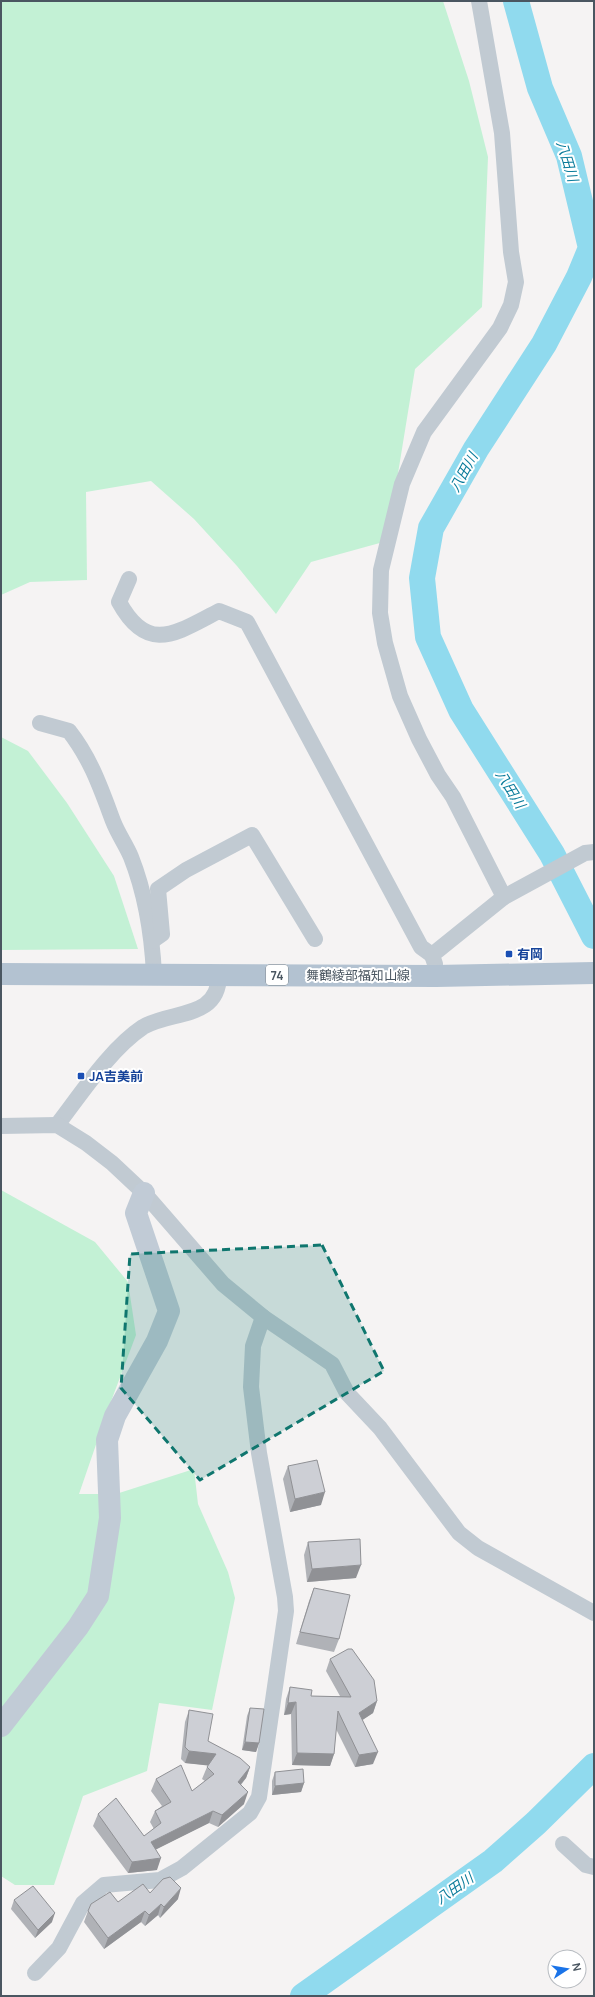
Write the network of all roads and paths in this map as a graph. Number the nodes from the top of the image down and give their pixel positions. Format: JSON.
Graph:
{"nodes":[{"id":1,"x":479,"y":1,"type":"edge"},
{"id":2,"x":129,"y":579,"type":"dead end"},
{"id":3,"x":40,"y":723,"type":"dead end"},
{"id":4,"x":590,"y":852,"type":"edge"},
{"id":5,"x":504,"y":897,"type":"junction"},
{"id":6,"x":315,"y":939,"type":"dead end"},
{"id":7,"x":152,"y":941,"type":"junction"},
{"id":8,"x":434,"y":965,"type":"junction"},
{"id":9,"x":594,"y":973,"type":"edge"},
{"id":10,"x":1,"y":974,"type":"edge"},
{"id":11,"x":154,"y":974,"type":"junction"},
{"id":12,"x":219,"y":976,"type":"junction"},
{"id":13,"x":57,"y":1125,"type":"junction"},
{"id":14,"x":1,"y":1126,"type":"edge"},
{"id":15,"x":144,"y":1193,"type":"junction"},
{"id":16,"x":263,"y":1317,"type":"junction"},
{"id":17,"x":594,"y":1613,"type":"edge"},
{"id":18,"x":1,"y":1726,"type":"edge"},
{"id":19,"x":563,"y":1844,"type":"dead end"},
{"id":20,"x":594,"y":1867,"type":"edge"},
{"id":21,"x":35,"y":1973,"type":"dead end"}],
"edges":[{"from":1,"to":5,"type":"street"},
{"from":2,"to":8,"type":"street"},
{"from":3,"to":7,"type":"street"},
{"from":4,"to":5,"type":"street"},
{"from":5,"to":8,"type":"street"},
{"from":6,"to":7,"type":"street"},
{"from":7,"to":11,"type":"street"},
{"from":8,"to":9,"type":"main road","name":"舞鶴綾部福知山線","number":"74"},
{"from":8,"to":12,"type":"main road","name":"舞鶴綾部福知山線","number":"74"},
{"from":10,"to":11,"type":"main road","name":"舞鶴綾部福知山線","number":"74"},
{"from":11,"to":12,"type":"main road","name":"舞鶴綾部福知山線","number":"74"},
{"from":12,"to":13,"type":"street"},
{"from":13,"to":14,"type":"street"},
{"from":13,"to":15,"type":"street"},
{"from":15,"to":16,"type":"street"},
{"from":15,"to":18,"type":"street"},
{"from":16,"to":17,"type":"street"},
{"from":16,"to":21,"type":"street"},
{"from":19,"to":20,"type":"street"}]}
